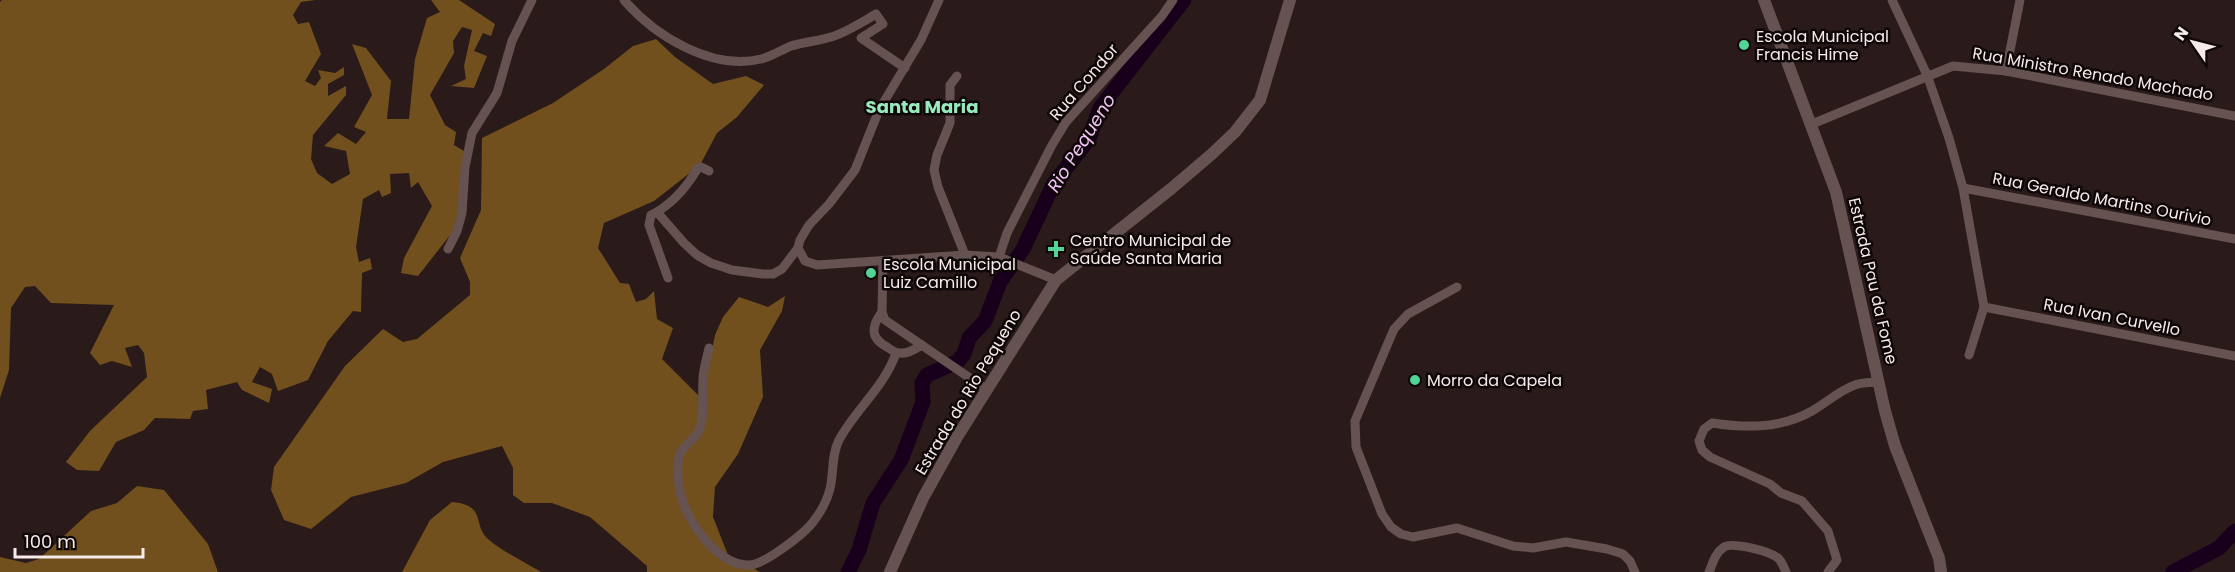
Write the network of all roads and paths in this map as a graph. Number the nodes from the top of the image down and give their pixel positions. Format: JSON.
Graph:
{"nodes":[{"id":1,"x":532,"y":0,"type":"edge"},
{"id":2,"x":624,"y":0,"type":"edge"},
{"id":3,"x":939,"y":0,"type":"edge"},
{"id":4,"x":1173,"y":0,"type":"edge"},
{"id":5,"x":1290,"y":0,"type":"edge"},
{"id":6,"x":1764,"y":0,"type":"edge"},
{"id":7,"x":1892,"y":0,"type":"edge"},
{"id":8,"x":2020,"y":0,"type":"edge"},
{"id":9,"x":905,"y":68,"type":"junction"},
{"id":10,"x":2006,"y":71,"type":"junction"},
{"id":11,"x":1927,"y":75,"type":"junction"},
{"id":12,"x":957,"y":76,"type":"dead end"},
{"id":13,"x":2235,"y":116,"type":"edge"},
{"id":14,"x":1812,"y":124,"type":"junction"},
{"id":15,"x":709,"y":171,"type":"dead end"},
{"id":16,"x":1963,"y":188,"type":"junction"},
{"id":17,"x":657,"y":212,"type":"junction"},
{"id":18,"x":2235,"y":239,"type":"edge"},
{"id":19,"x":798,"y":248,"type":"junction"},
{"id":20,"x":448,"y":249,"type":"dead end"},
{"id":21,"x":964,"y":255,"type":"junction"},
{"id":22,"x":1003,"y":258,"type":"junction"},
{"id":23,"x":883,"y":261,"type":"junction"},
{"id":24,"x":668,"y":278,"type":"dead end"},
{"id":25,"x":1056,"y":280,"type":"junction"},
{"id":26,"x":1457,"y":287,"type":"dead end"},
{"id":27,"x":1984,"y":307,"type":"junction"},
{"id":28,"x":882,"y":312,"type":"junction"},
{"id":29,"x":922,"y":345,"type":"junction"},
{"id":30,"x":709,"y":348,"type":"dead end"},
{"id":31,"x":896,"y":353,"type":"junction"},
{"id":32,"x":1969,"y":355,"type":"dead end"},
{"id":33,"x":2235,"y":356,"type":"edge"},
{"id":34,"x":1878,"y":382,"type":"junction"},
{"id":35,"x":986,"y":389,"type":"junction"},
{"id":36,"x":890,"y":572,"type":"edge"},
{"id":37,"x":1635,"y":572,"type":"edge"},
{"id":38,"x":1709,"y":572,"type":"edge"},
{"id":39,"x":1786,"y":572,"type":"edge"},
{"id":40,"x":1828,"y":572,"type":"edge"},
{"id":41,"x":1941,"y":572,"type":"edge"}],
"edges":[{"from":1,"to":20,"type":"street"},
{"from":2,"to":9,"type":"street"},
{"from":3,"to":9,"type":"street"},
{"from":4,"to":22,"type":"street","name":"Rua Condor"},
{"from":5,"to":25,"type":"street","name":"Estrada do Rio Pequeno"},
{"from":6,"to":14,"type":"street","name":"Estrada Pau da Fome"},
{"from":7,"to":11,"type":"street"},
{"from":8,"to":10,"type":"street"},
{"from":9,"to":19,"type":"street"},
{"from":10,"to":11,"type":"street","name":"Rua Ministro Renado Machado"},
{"from":10,"to":13,"type":"street","name":"Rua Ministro Renado Machado"},
{"from":11,"to":14,"type":"street","name":"Rua Ministro Renado Machado"},
{"from":11,"to":16,"type":"street"},
{"from":12,"to":21,"type":"street"},
{"from":14,"to":34,"type":"street","name":"Estrada Pau da Fome"},
{"from":15,"to":17,"type":"street"},
{"from":16,"to":18,"type":"street","name":"Rua Geraldo Martins Ourivio"},
{"from":16,"to":27,"type":"street"},
{"from":17,"to":19,"type":"street"},
{"from":17,"to":24,"type":"street"},
{"from":19,"to":23,"type":"street"},
{"from":21,"to":22,"type":"street"},
{"from":21,"to":23,"type":"street"},
{"from":22,"to":25,"type":"street"},
{"from":23,"to":28,"type":"street"},
{"from":25,"to":35,"type":"street","name":"Estrada do Rio Pequeno"},
{"from":26,"to":37,"type":"street"},
{"from":27,"to":32,"type":"street"},
{"from":27,"to":33,"type":"street","name":"Rua Ivan Curvello"},
{"from":28,"to":29,"type":"street"},
{"from":28,"to":31,"type":"street"},
{"from":29,"to":31,"type":"street"},
{"from":29,"to":35,"type":"street"},
{"from":30,"to":31,"type":"street"},
{"from":34,"to":40,"type":"street"},
{"from":34,"to":41,"type":"street","name":"Estrada Pau da Fome"},
{"from":35,"to":36,"type":"street","name":"Estrada do Rio Pequeno"},
{"from":38,"to":39,"type":"street"}]}
